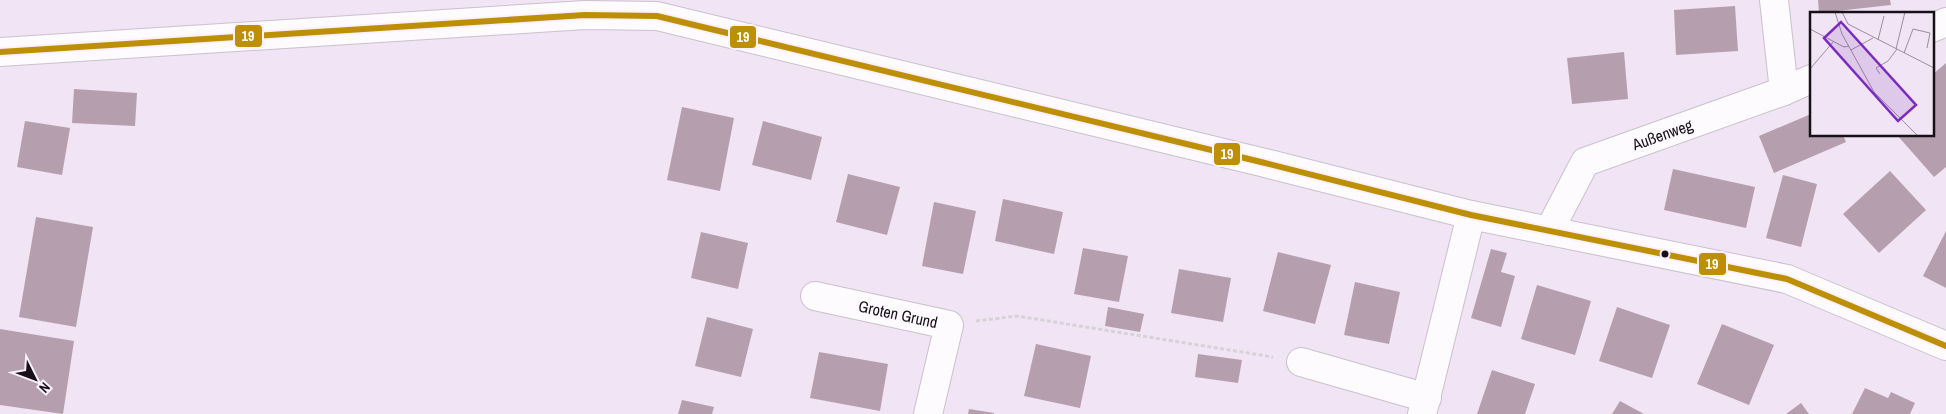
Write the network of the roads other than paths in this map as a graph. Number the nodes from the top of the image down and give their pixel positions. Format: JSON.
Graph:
{"nodes":[{"id":1,"x":1774,"y":0,"type":"edge"},
{"id":2,"x":1946,"y":22,"type":"edge"},
{"id":3,"x":1934,"y":27,"type":"edge"},
{"id":4,"x":0,"y":52,"type":"edge"},
{"id":5,"x":1810,"y":80,"type":"edge"},
{"id":6,"x":1784,"y":91,"type":"junction"},
{"id":7,"x":1471,"y":215,"type":"junction"},
{"id":8,"x":1549,"y":231,"type":"junction"},
{"id":9,"x":815,"y":296,"type":"dead end"},
{"id":10,"x":1946,"y":346,"type":"edge"},
{"id":11,"x":1301,"y":362,"type":"road end"},
{"id":12,"x":1425,"y":406,"type":"edge"},
{"id":13,"x":928,"y":414,"type":"edge"}],
"edges":[{"from":1,"to":6,"type":"street"},
{"from":2,"to":3,"type":"street"},
{"from":4,"to":7,"type":"street"},
{"from":5,"to":6,"type":"street","name":"Außenweg"},
{"from":6,"to":8,"type":"street","name":"Außenweg"},
{"from":7,"to":8,"type":"street"},
{"from":7,"to":12,"type":"street"},
{"from":8,"to":10,"type":"street"},
{"from":9,"to":13,"type":"street","name":"Groten Grund"},
{"from":11,"to":12,"type":"street"}]}
